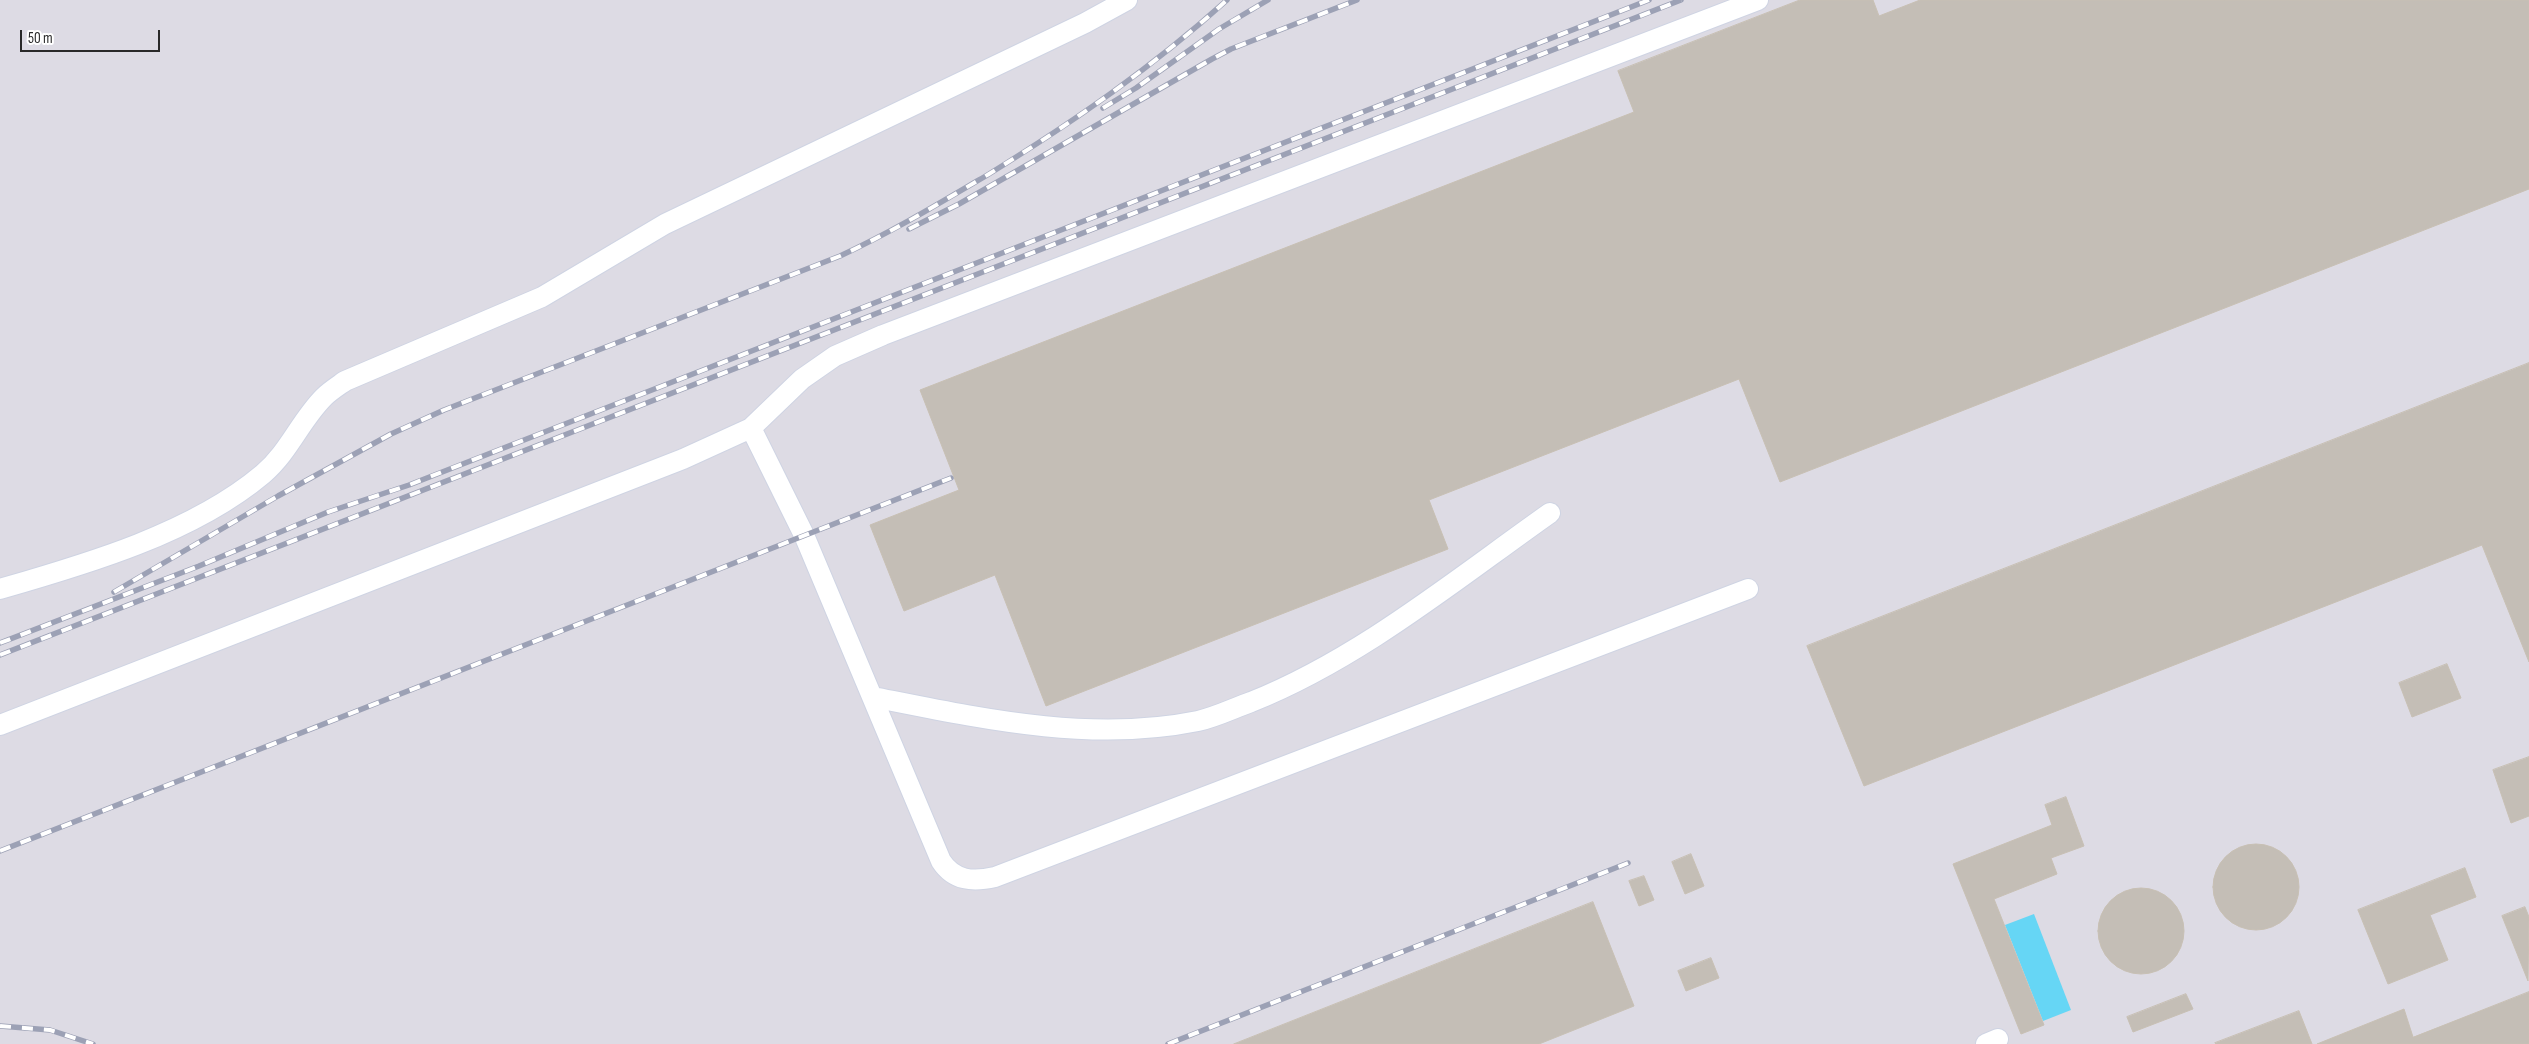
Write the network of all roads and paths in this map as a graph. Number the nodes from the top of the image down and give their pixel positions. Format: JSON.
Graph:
{"nodes":[{"id":1,"x":1127,"y":0,"type":"edge"},
{"id":2,"x":1758,"y":0,"type":"edge"},
{"id":3,"x":751,"y":428,"type":"junction"},
{"id":4,"x":1550,"y":513,"type":"dead end"},
{"id":5,"x":0,"y":589,"type":"edge"},
{"id":6,"x":1748,"y":589,"type":"dead end"},
{"id":7,"x":873,"y":697,"type":"junction"},
{"id":8,"x":0,"y":726,"type":"edge"}],
"edges":[{"from":1,"to":5,"type":"street"},
{"from":2,"to":3,"type":"street"},
{"from":3,"to":7,"type":"street"},
{"from":3,"to":8,"type":"street"},
{"from":4,"to":7,"type":"street"},
{"from":6,"to":7,"type":"street"}]}
